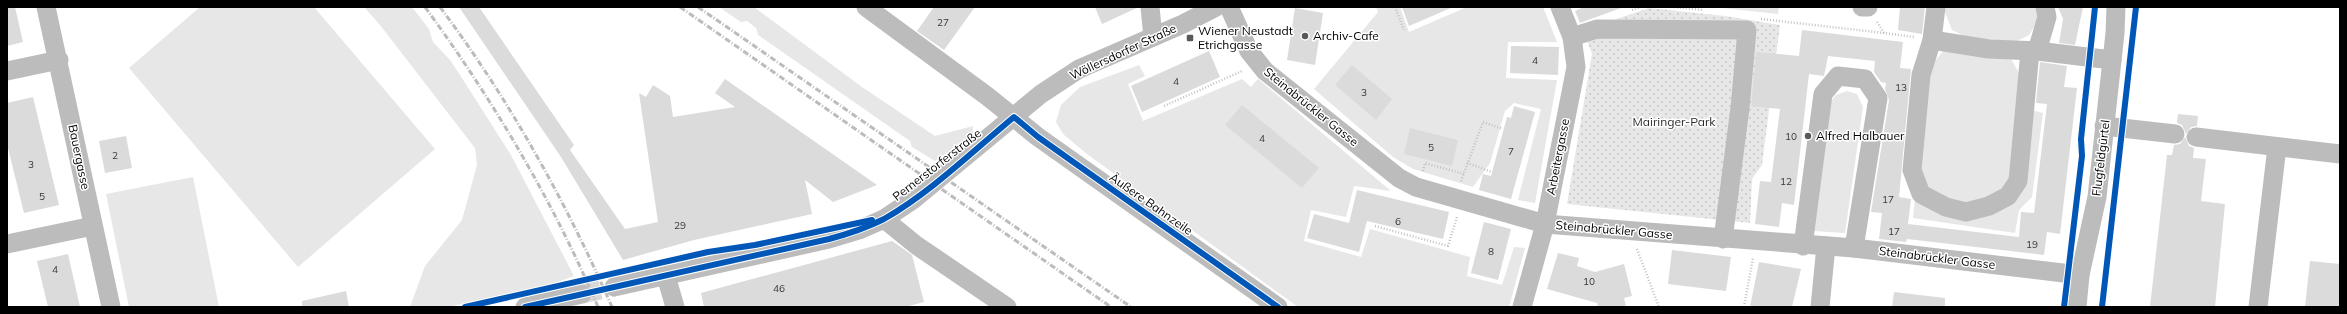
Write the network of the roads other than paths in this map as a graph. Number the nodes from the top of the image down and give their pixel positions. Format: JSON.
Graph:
{"nodes":[{"id":1,"x":46,"y":7,"type":"edge"},
{"id":2,"x":866,"y":7,"type":"edge"},
{"id":3,"x":1150,"y":7,"type":"edge"},
{"id":4,"x":1216,"y":7,"type":"edge"},
{"id":5,"x":1230,"y":7,"type":"edge"},
{"id":6,"x":1560,"y":7,"type":"edge"},
{"id":7,"x":1936,"y":7,"type":"edge"},
{"id":8,"x":2045,"y":7,"type":"edge"},
{"id":9,"x":2116,"y":7,"type":"edge"},
{"id":10,"x":884,"y":13,"type":"edge"},
{"id":11,"x":1152,"y":37,"type":"junction"},
{"id":12,"x":1572,"y":38,"type":"junction"},
{"id":13,"x":1932,"y":40,"type":"junction"},
{"id":14,"x":2034,"y":51,"type":"junction"},
{"id":15,"x":59,"y":60,"type":"junction"},
{"id":16,"x":2112,"y":60,"type":"junction"},
{"id":17,"x":7,"y":71,"type":"edge"},
{"id":18,"x":1014,"y":117,"type":"junction"},
{"id":19,"x":2104,"y":126,"type":"junction"},
{"id":20,"x":2175,"y":134,"type":"dead end"},
{"id":21,"x":2196,"y":137,"type":"dead end"},
{"id":22,"x":2277,"y":147,"type":"junction"},
{"id":23,"x":2340,"y":154,"type":"edge"},
{"id":24,"x":884,"y":218,"type":"junction"},
{"id":25,"x":1545,"y":224,"type":"junction"},
{"id":26,"x":93,"y":226,"type":"junction"},
{"id":27,"x":1723,"y":239,"type":"junction"},
{"id":28,"x":7,"y":244,"type":"edge"},
{"id":29,"x":1803,"y":246,"type":"junction"},
{"id":30,"x":1826,"y":246,"type":"junction"},
{"id":31,"x":1854,"y":248,"type":"junction"},
{"id":32,"x":2080,"y":275,"type":"junction"},
{"id":33,"x":666,"y":276,"type":"junction"},
{"id":34,"x":614,"y":287,"type":"tunnel mouth"},
{"id":35,"x":582,"y":294,"type":"tunnel mouth"},
{"id":36,"x":111,"y":307,"type":"edge"},
{"id":37,"x":524,"y":307,"type":"edge"},
{"id":38,"x":676,"y":307,"type":"edge"},
{"id":39,"x":1007,"y":307,"type":"edge"},
{"id":40,"x":1278,"y":307,"type":"edge"},
{"id":41,"x":1522,"y":307,"type":"edge"},
{"id":42,"x":1820,"y":307,"type":"edge"},
{"id":43,"x":2077,"y":307,"type":"edge"},
{"id":44,"x":2258,"y":307,"type":"edge"}],
"edges":[{"from":1,"to":15,"type":"street","name":"Bauergasse"},
{"from":2,"to":10,"type":"street","name":"Äußere Bahnzeile"},
{"from":3,"to":11,"type":"street"},
{"from":4,"to":11,"type":"street","name":"Wöllersdorfer Straße"},
{"from":5,"to":25,"type":"street","name":"Steinabrückler Gasse"},
{"from":6,"to":12,"type":"street","name":"Arbeitergasse"},
{"from":7,"to":13,"type":"street"},
{"from":8,"to":14,"type":"street"},
{"from":9,"to":16,"type":"street","name":"Flugfeldgürtel"},
{"from":10,"to":18,"type":"street","name":"Äußere Bahnzeile"},
{"from":11,"to":18,"type":"street","name":"Wöllersdorfer Straße"},
{"from":12,"to":25,"type":"street","name":"Arbeitergasse"},
{"from":12,"to":27,"type":"street"},
{"from":13,"to":14,"type":"street"},
{"from":13,"to":14,"type":"street"},
{"from":14,"to":16,"type":"street"},
{"from":15,"to":17,"type":"street"},
{"from":15,"to":26,"type":"street","name":"Bauergasse"},
{"from":16,"to":19,"type":"street","name":"Flugfeldgürtel"},
{"from":18,"to":24,"type":"street","name":"Pernerstorferstraße"},
{"from":18,"to":40,"type":"street","name":"Äußere Bahnzeile"},
{"from":19,"to":20,"type":"street"},
{"from":19,"to":32,"type":"street","name":"Flugfeldgürtel"},
{"from":21,"to":22,"type":"street"},
{"from":22,"to":23,"type":"street"},
{"from":22,"to":44,"type":"street"},
{"from":24,"to":33,"type":"street","name":"Pernerstorferstraße"},
{"from":24,"to":39,"type":"street"},
{"from":25,"to":27,"type":"street","name":"Steinabrückler Gasse"},
{"from":25,"to":41,"type":"street","name":"Arbeitergasse"},
{"from":26,"to":28,"type":"street"},
{"from":26,"to":36,"type":"street","name":"Bauergasse"},
{"from":27,"to":29,"type":"street","name":"Steinabrückler Gasse"},
{"from":29,"to":30,"type":"street","name":"Steinabrückler Gasse"},
{"from":29,"to":31,"type":"street"},
{"from":30,"to":31,"type":"street","name":"Steinabrückler Gasse"},
{"from":30,"to":42,"type":"street"},
{"from":31,"to":32,"type":"street","name":"Steinabrückler Gasse"},
{"from":32,"to":43,"type":"street","name":"Flugfeldgürtel"},
{"from":33,"to":34,"type":"street","name":"Pernerstorferstraße"},
{"from":33,"to":38,"type":"street"},
{"from":35,"to":37,"type":"street"}]}
